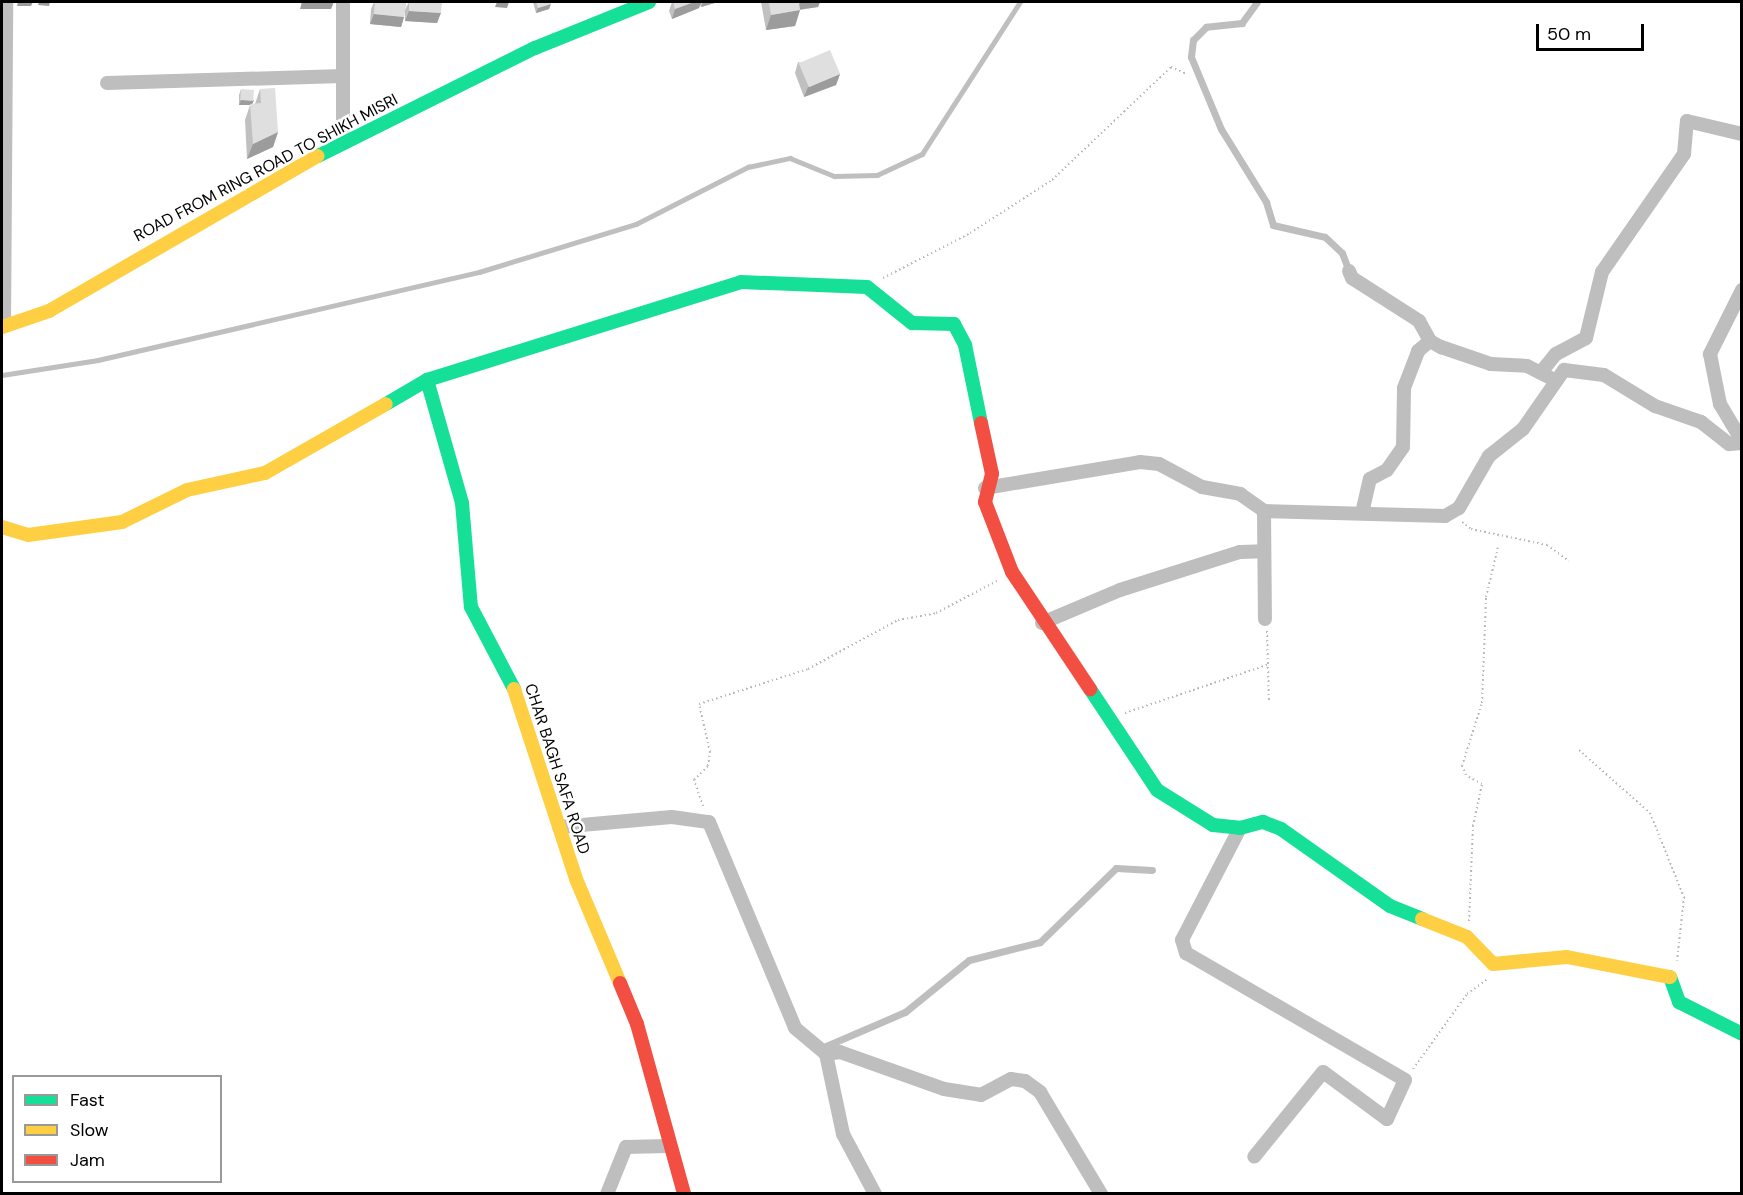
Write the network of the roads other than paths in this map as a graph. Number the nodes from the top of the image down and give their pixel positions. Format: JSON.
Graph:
{"nodes":[{"id":1,"x":6,"y":2,"type":"edge"},
{"id":2,"x":343,"y":2,"type":"edge"},
{"id":3,"x":649,"y":2,"type":"edge"},
{"id":4,"x":1257,"y":2,"type":"edge"},
{"id":5,"x":343,"y":76,"type":"junction"},
{"id":6,"x":107,"y":83,"type":"dead end"},
{"id":7,"x":1742,"y":134,"type":"edge"},
{"id":8,"x":343,"y":142,"type":"junction"},
{"id":9,"x":1349,"y":271,"type":"joint"},
{"id":10,"x":1742,"y":290,"type":"edge"},
{"id":11,"x":3,"y":327,"type":"edge"},
{"id":12,"x":1430,"y":341,"type":"junction"},
{"id":13,"x":1542,"y":371,"type":"junction"},
{"id":14,"x":427,"y":380,"type":"junction"},
{"id":15,"x":1553,"y":380,"type":"junction"},
{"id":16,"x":1742,"y":442,"type":"edge"},
{"id":17,"x":985,"y":488,"type":"junction"},
{"id":18,"x":1264,"y":511,"type":"junction"},
{"id":19,"x":1362,"y":513,"type":"junction"},
{"id":20,"x":2,"y":526,"type":"edge"},
{"id":21,"x":1264,"y":551,"type":"junction"},
{"id":22,"x":1266,"y":619,"type":"road end"},
{"id":23,"x":1042,"y":623,"type":"junction"},
{"id":24,"x":559,"y":827,"type":"junction"},
{"id":25,"x":1240,"y":828,"type":"junction"},
{"id":26,"x":1152,"y":870,"type":"dead end"},
{"id":27,"x":1742,"y":1034,"type":"edge"},
{"id":28,"x":823,"y":1051,"type":"junction"},
{"id":29,"x":667,"y":1146,"type":"junction"},
{"id":30,"x":1254,"y":1157,"type":"dead end"},
{"id":31,"x":607,"y":1194,"type":"edge"},
{"id":32,"x":684,"y":1194,"type":"edge"},
{"id":33,"x":875,"y":1194,"type":"edge"},
{"id":34,"x":1101,"y":1194,"type":"edge"}],
"edges":[{"from":1,"to":11,"type":"street"},
{"from":2,"to":5,"type":"street"},
{"from":3,"to":8,"type":"street","name":"ROAD FROM RING ROAD TO SHIKH MISRI"},
{"from":4,"to":9,"type":"lane"},
{"from":5,"to":6,"type":"street"},
{"from":5,"to":8,"type":"street"},
{"from":7,"to":13,"type":"street"},
{"from":8,"to":11,"type":"street","name":"ROAD FROM RING ROAD TO SHIKH MISRI"},
{"from":9,"to":12,"type":"street"},
{"from":10,"to":16,"type":"street"},
{"from":12,"to":13,"type":"street"},
{"from":12,"to":19,"type":"street"},
{"from":13,"to":15,"type":"street"},
{"from":14,"to":17,"type":"street"},
{"from":14,"to":20,"type":"street"},
{"from":14,"to":24,"type":"street","name":"CHAR BAGH SAFA ROAD"},
{"from":15,"to":16,"type":"street"},
{"from":15,"to":19,"type":"street"},
{"from":17,"to":18,"type":"street"},
{"from":17,"to":23,"type":"street"},
{"from":18,"to":19,"type":"street"},
{"from":18,"to":21,"type":"street"},
{"from":21,"to":22,"type":"street"},
{"from":21,"to":23,"type":"street"},
{"from":23,"to":25,"type":"street"},
{"from":24,"to":28,"type":"street"},
{"from":24,"to":29,"type":"street","name":"CHAR BAGH SAFA ROAD"},
{"from":25,"to":27,"type":"street"},
{"from":25,"to":30,"type":"street"},
{"from":26,"to":28,"type":"lane"},
{"from":28,"to":33,"type":"street"},
{"from":28,"to":34,"type":"street"},
{"from":29,"to":31,"type":"street"},
{"from":29,"to":32,"type":"street","name":"CHAR BAGH SAFA ROAD"}]}
